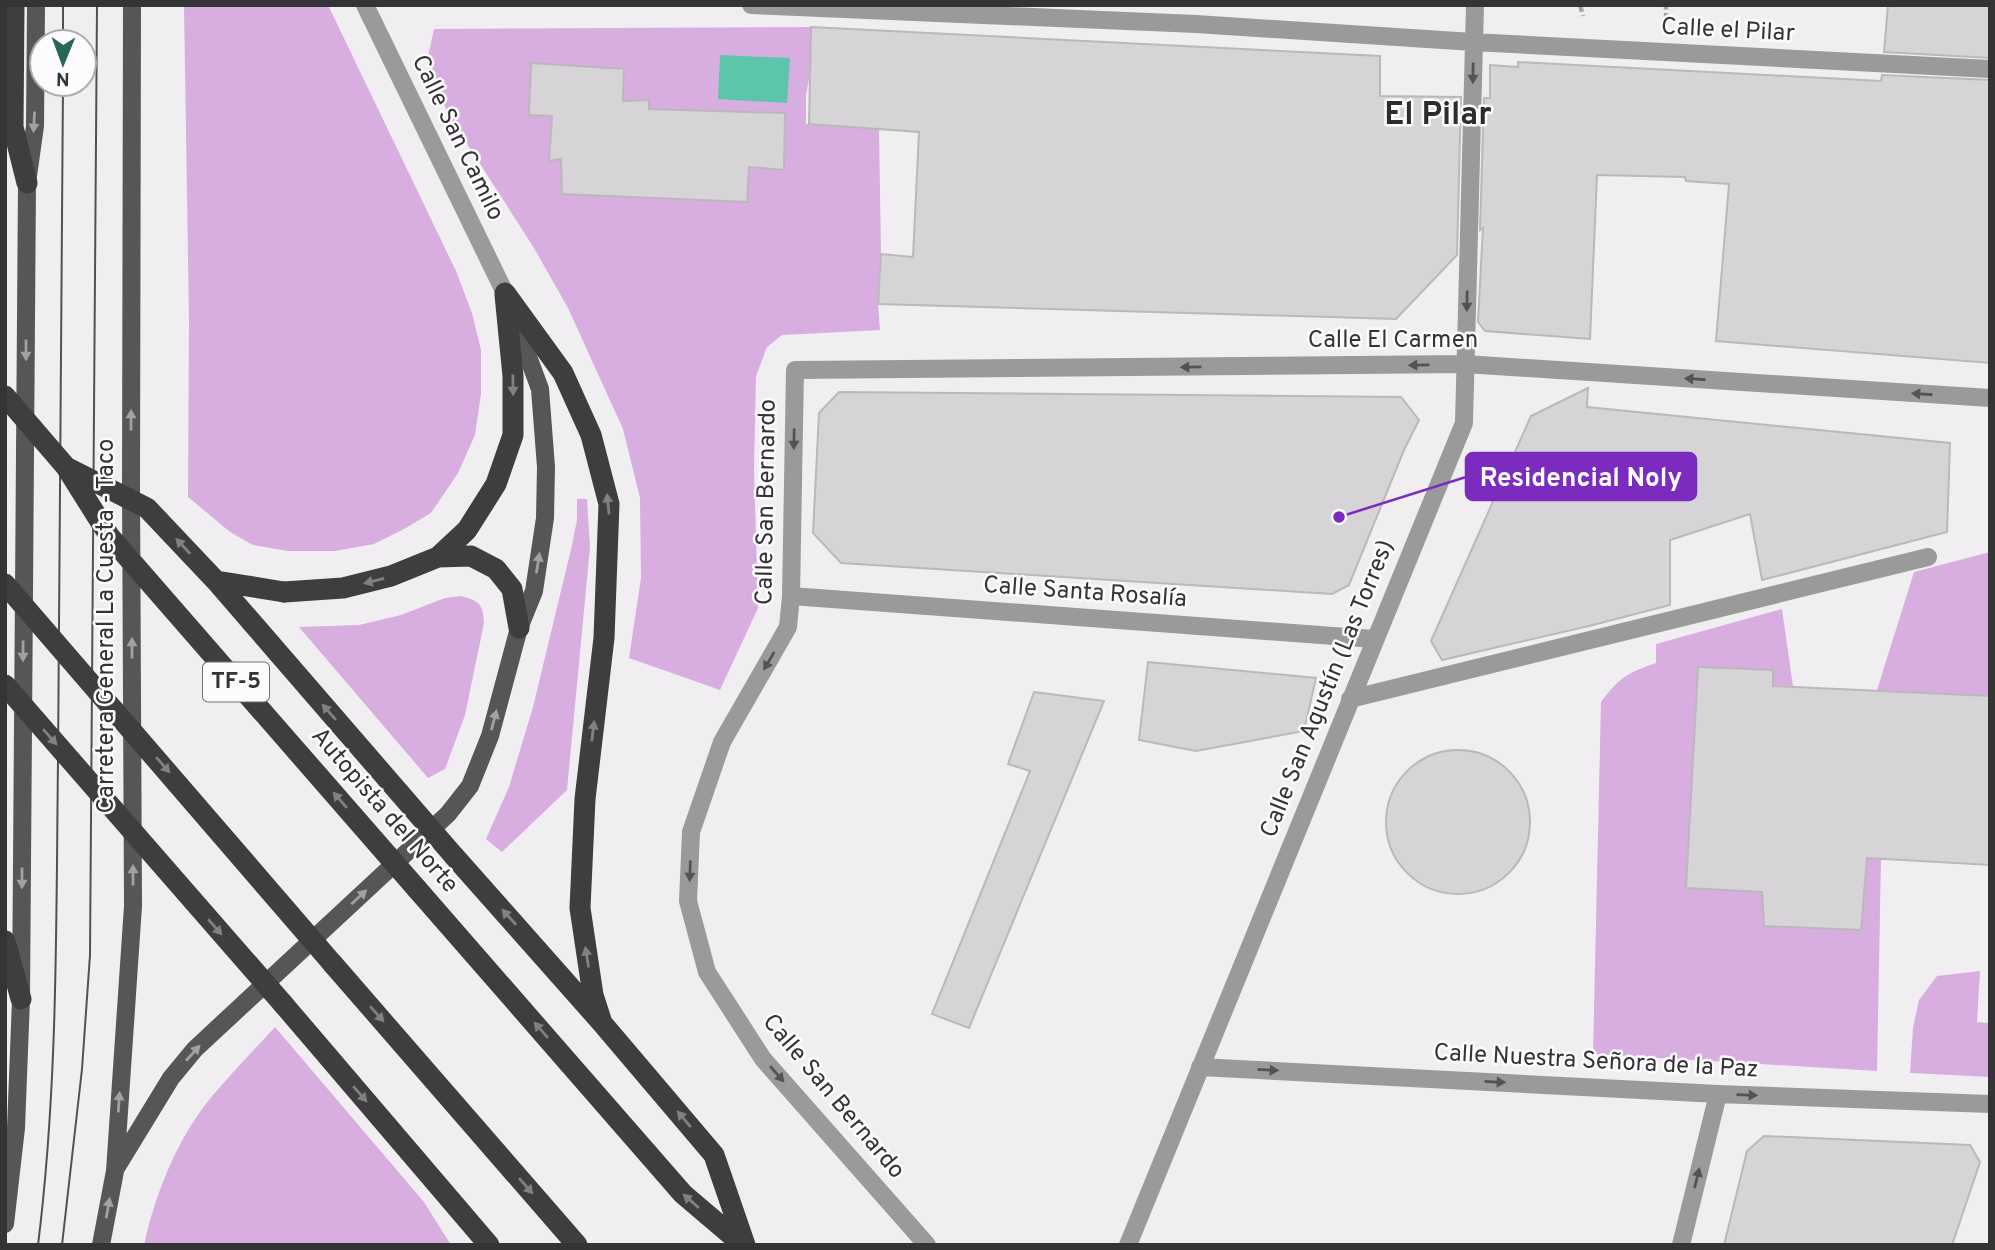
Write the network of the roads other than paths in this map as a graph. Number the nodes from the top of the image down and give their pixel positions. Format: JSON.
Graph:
{"nodes":[{"id":1,"x":13,"y":5,"type":"edge"},
{"id":2,"x":36,"y":5,"type":"edge"},
{"id":3,"x":132,"y":5,"type":"edge"},
{"id":4,"x":365,"y":5,"type":"edge"},
{"id":5,"x":751,"y":5,"type":"edge"},
{"id":6,"x":1197,"y":5,"type":"edge"},
{"id":7,"x":1475,"y":5,"type":"edge"},
{"id":8,"x":1196,"y":24,"type":"junction"},
{"id":9,"x":1473,"y":42,"type":"junction"},
{"id":10,"x":1990,"y":69,"type":"edge"},
{"id":11,"x":27,"y":183,"type":"junction"},
{"id":12,"x":505,"y":293,"type":"junction"},
{"id":13,"x":1465,"y":364,"type":"junction"},
{"id":14,"x":795,"y":370,"type":"joint"},
{"id":15,"x":5,"y":396,"type":"edge"},
{"id":16,"x":1990,"y":398,"type":"edge"},
{"id":17,"x":66,"y":467,"type":"junction"},
{"id":18,"x":438,"y":557,"type":"junction"},
{"id":19,"x":1928,"y":557,"type":"dead end"},
{"id":20,"x":216,"y":581,"type":"junction"},
{"id":21,"x":5,"y":584,"type":"edge"},
{"id":22,"x":791,"y":596,"type":"junction"},
{"id":23,"x":519,"y":628,"type":"junction"},
{"id":24,"x":1374,"y":639,"type":"junction"},
{"id":25,"x":5,"y":685,"type":"edge"},
{"id":26,"x":1350,"y":699,"type":"junction"},
{"id":27,"x":5,"y":941,"type":"edge"},
{"id":28,"x":21,"y":999,"type":"junction"},
{"id":29,"x":603,"y":1024,"type":"junction"},
{"id":30,"x":1200,"y":1067,"type":"junction"},
{"id":31,"x":1718,"y":1094,"type":"junction"},
{"id":32,"x":1990,"y":1104,"type":"edge"},
{"id":33,"x":115,"y":1171,"type":"junction"},
{"id":34,"x":5,"y":1224,"type":"edge"},
{"id":35,"x":477,"y":1236,"type":"edge"},
{"id":36,"x":102,"y":1245,"type":"edge"},
{"id":37,"x":489,"y":1245,"type":"edge"},
{"id":38,"x":577,"y":1245,"type":"edge"},
{"id":39,"x":744,"y":1245,"type":"edge"},
{"id":40,"x":927,"y":1245,"type":"edge"},
{"id":41,"x":1128,"y":1245,"type":"edge"},
{"id":42,"x":1681,"y":1245,"type":"edge"}],
"edges":[{"from":1,"to":11,"type":"highway"},
{"from":2,"to":11,"type":"main road","one_way":true},
{"from":33,"to":3,"type":"main road","name":"Carretera General La Cuesta - Taco","one_way":true},
{"from":4,"to":12,"type":"street","name":"Calle San Camilo"},
{"from":5,"to":8,"type":"street","name":"Calle el Pilar"},
{"from":6,"to":8,"type":"street"},
{"from":7,"to":9,"type":"street","name":"Calle San Agustín (Las Torres)"},
{"from":8,"to":9,"type":"street","name":"Calle el Pilar"},
{"from":9,"to":10,"type":"street","name":"Calle el Pilar"},
{"from":9,"to":13,"type":"street","name":"Calle San Agustín (Las Torres)","one_way":true},
{"from":11,"to":28,"type":"main road","one_way":true},
{"from":12,"to":18,"type":"highway","one_way":true},
{"from":23,"to":12,"type":"main road","one_way":true},
{"from":29,"to":12,"type":"highway","one_way":true},
{"from":13,"to":14,"type":"street","name":"Calle El Carmen","one_way":true},
{"from":16,"to":13,"type":"street","name":"Calle El Carmen","one_way":true},
{"from":13,"to":24,"type":"street","name":"Calle San Agustín (Las Torres)"},
{"from":14,"to":22,"type":"street","name":"Calle San Bernardo","one_way":true},
{"from":15,"to":17,"type":"highway","name":"Autopista del Norte","number":"TF-5","bridge":true},
{"from":20,"to":17,"type":"highway","one_way":true,"bridge":true},
{"from":39,"to":17,"type":"highway","name":"Autopista del Norte","number":"TF-5","one_way":true,"bridge":true},
{"from":18,"to":20,"type":"highway","one_way":true,"bridge":true},
{"from":18,"to":23,"type":"highway"},
{"from":19,"to":26,"type":"street"},
{"from":29,"to":20,"type":"highway","one_way":true,"bridge":true},
{"from":21,"to":38,"type":"highway","one_way":true,"bridge":true},
{"from":22,"to":24,"type":"street","name":"Calle Santa Rosalía"},
{"from":22,"to":40,"type":"street","name":"Calle San Bernardo","one_way":true},
{"from":33,"to":23,"type":"main road","one_way":true},
{"from":24,"to":26,"type":"street","name":"Calle San Agustín (Las Torres)"},
{"from":25,"to":35,"type":"highway","one_way":true,"bridge":true},
{"from":26,"to":30,"type":"street","name":"Calle San Agustín (Las Torres)"},
{"from":27,"to":28,"type":"highway"},
{"from":28,"to":34,"type":"main road"},
{"from":39,"to":29,"type":"highway","one_way":true},
{"from":30,"to":31,"type":"street","name":"Calle Nuestra Señora de la Paz","one_way":true},
{"from":30,"to":41,"type":"street","name":"Calle San Agustín (Las Torres)"},
{"from":31,"to":32,"type":"street","name":"Calle Nuestra Señora de la Paz","one_way":true},
{"from":42,"to":31,"type":"street","one_way":true},
{"from":36,"to":33,"type":"main road","name":"Carretera General La Cuesta - Taco","one_way":true},
{"from":35,"to":37,"type":"highway"}]}
